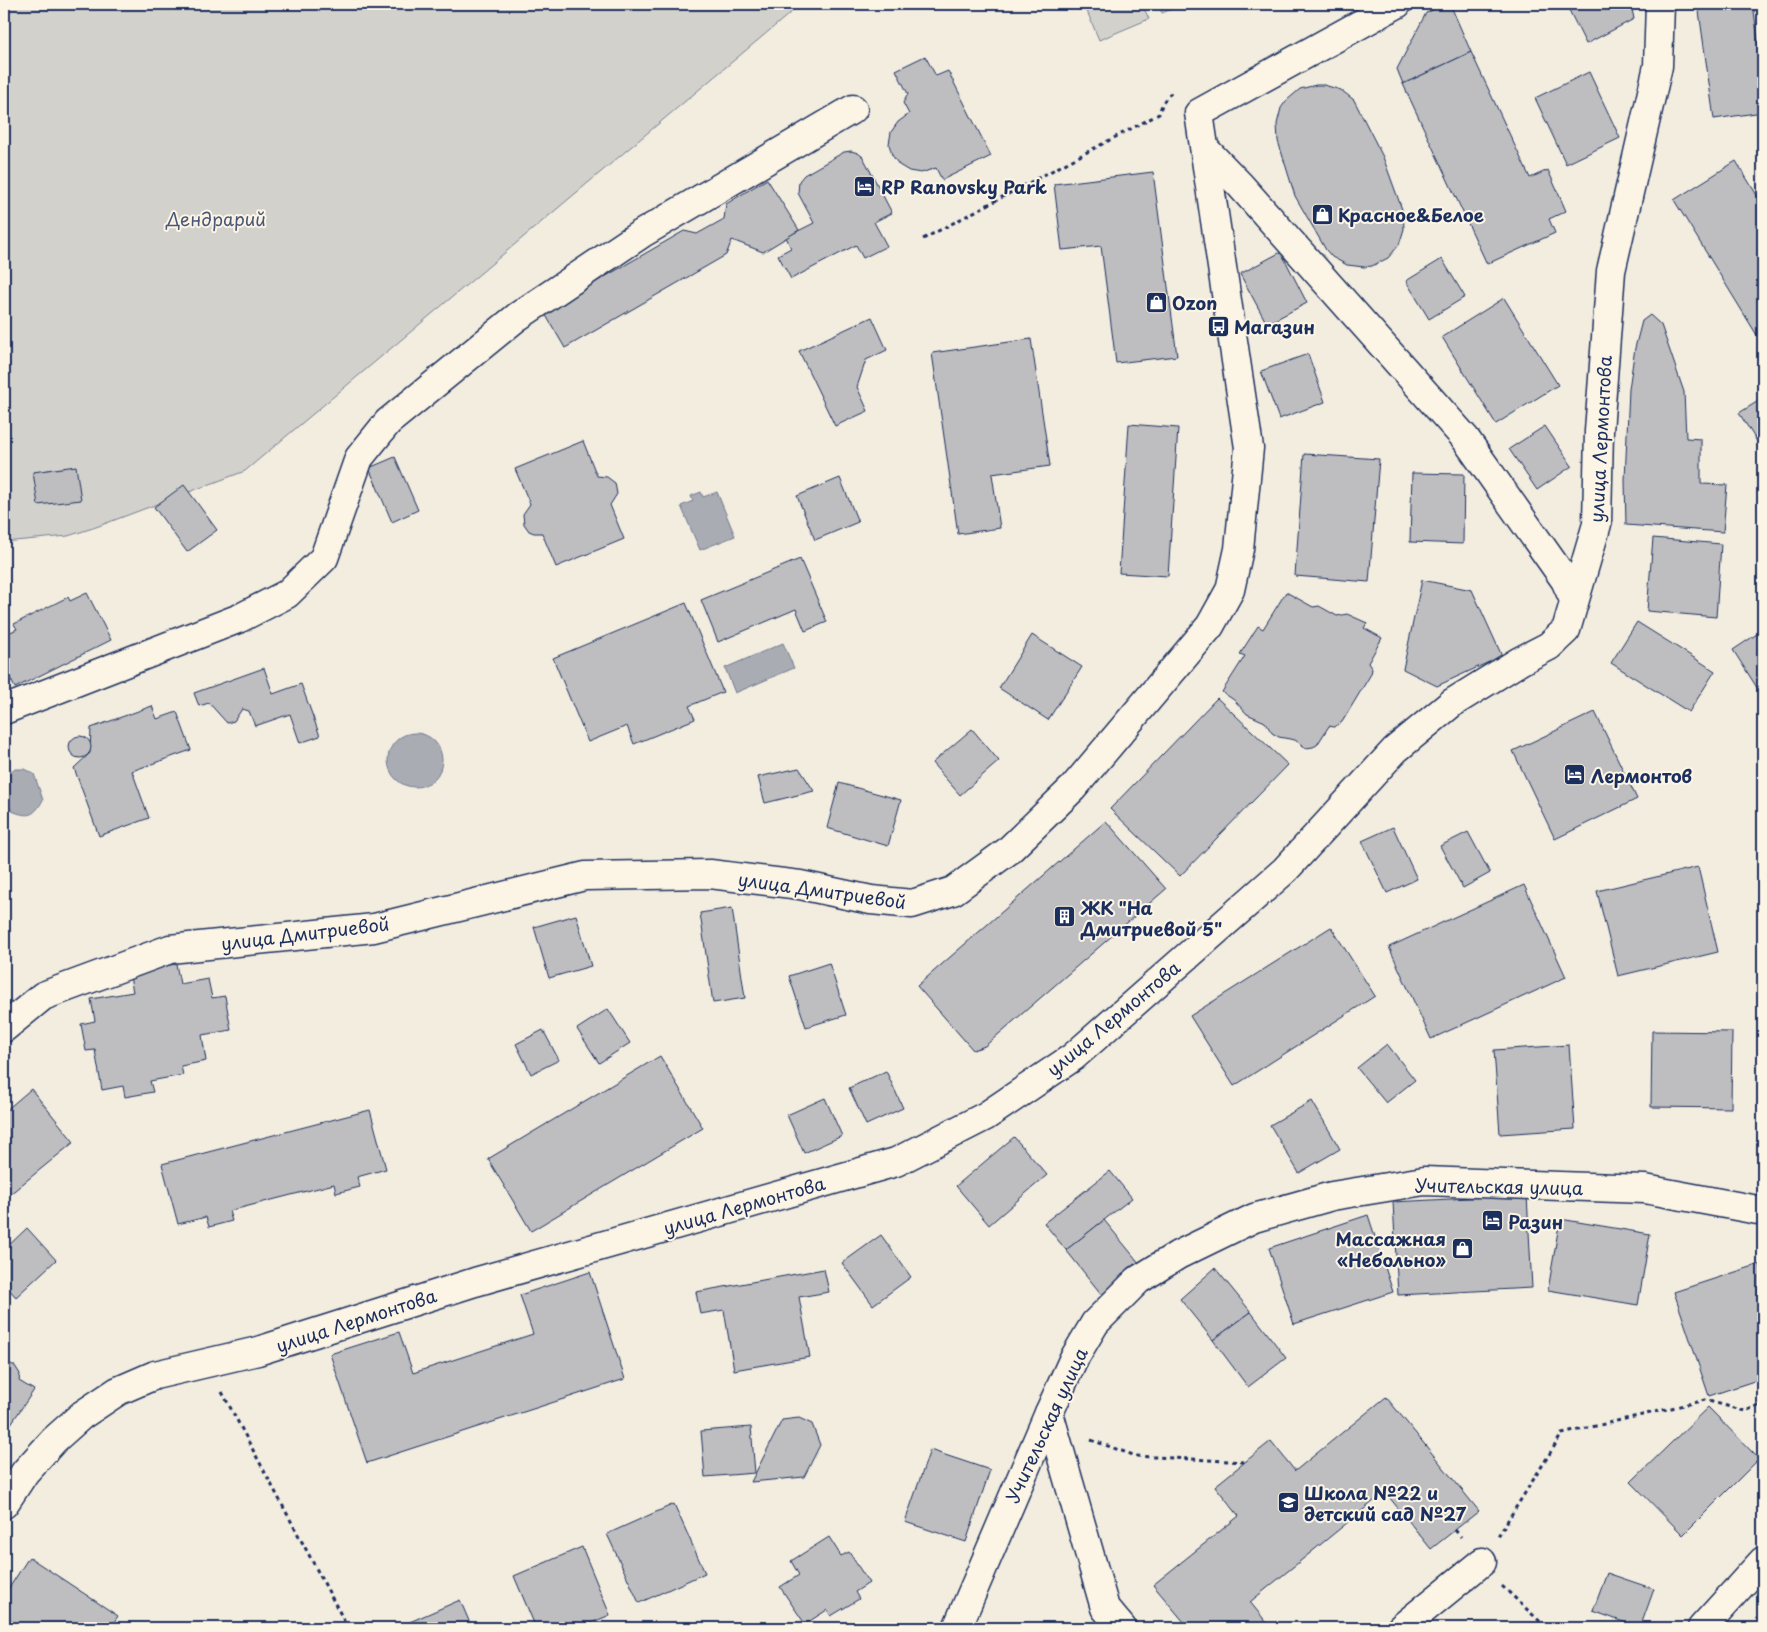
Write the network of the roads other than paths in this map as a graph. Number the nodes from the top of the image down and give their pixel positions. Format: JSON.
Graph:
{"nodes":[{"id":1,"x":1397,"y":4,"type":"edge"},
{"id":2,"x":1660,"y":4,"type":"edge"},
{"id":3,"x":853,"y":109,"type":"dead end"},
{"id":4,"x":1204,"y":150,"type":"junction"},
{"id":5,"x":1574,"y":600,"type":"junction"},
{"id":6,"x":4,"y":710,"type":"edge"},
{"id":7,"x":4,"y":1028,"type":"edge"},
{"id":8,"x":1763,"y":1211,"type":"edge"},
{"id":9,"x":1050,"y":1420,"type":"junction"},
{"id":10,"x":4,"y":1504,"type":"edge"},
{"id":11,"x":1763,"y":1560,"type":"edge"},
{"id":12,"x":1482,"y":1562,"type":"road end"},
{"id":13,"x":957,"y":1628,"type":"edge"},
{"id":14,"x":1122,"y":1628,"type":"edge"},
{"id":15,"x":1401,"y":1628,"type":"edge"},
{"id":16,"x":1702,"y":1628,"type":"edge"}],
"edges":[{"from":1,"to":4,"type":"street","name":"улица Дмитриевой"},
{"from":2,"to":5,"type":"street","name":"улица Лермонтова"},
{"from":3,"to":6,"type":"street"},
{"from":4,"to":5,"type":"street"},
{"from":4,"to":7,"type":"street","name":"улица Дмитриевой"},
{"from":5,"to":10,"type":"street","name":"улица Лермонтова"},
{"from":8,"to":9,"type":"street","name":"Учительская улица"},
{"from":9,"to":13,"type":"street","name":"Учительская улица"},
{"from":9,"to":14,"type":"street"},
{"from":11,"to":16,"type":"street"},
{"from":12,"to":15,"type":"street"}]}
